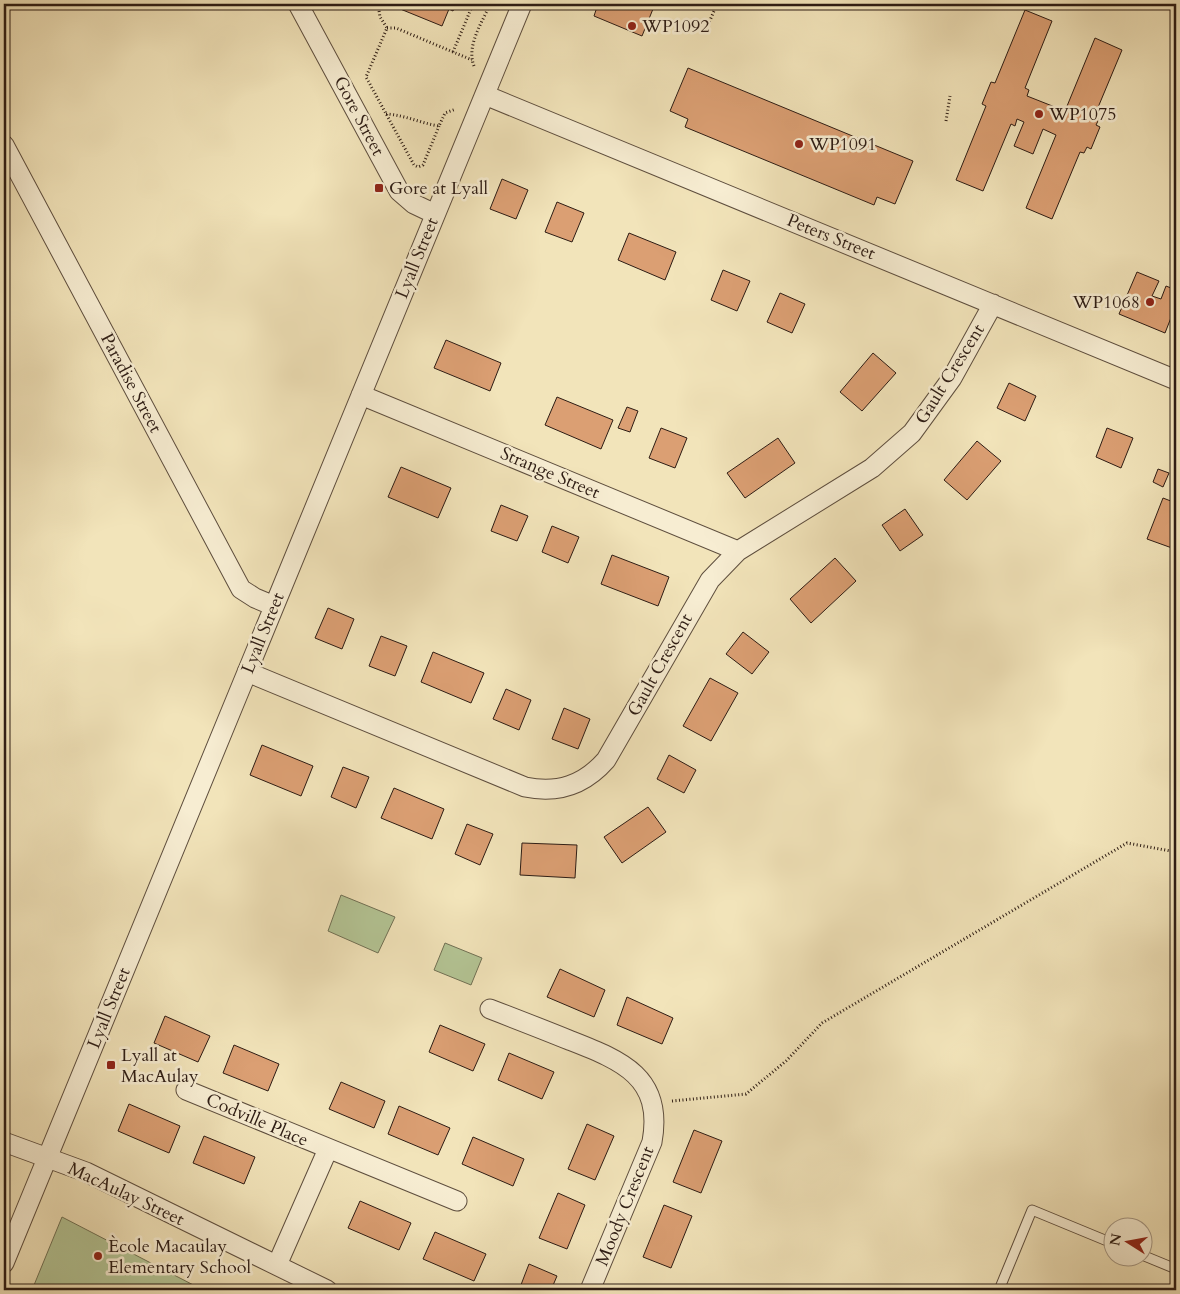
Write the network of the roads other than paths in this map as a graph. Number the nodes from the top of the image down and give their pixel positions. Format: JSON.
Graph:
{"nodes":[{"id":1,"x":298,"y":4,"type":"edge"},
{"id":2,"x":522,"y":4,"type":"edge"},
{"id":3,"x":485,"y":95,"type":"junction"},
{"id":4,"x":4,"y":145,"type":"edge"},
{"id":5,"x":435,"y":214,"type":"junction"},
{"id":6,"x":993,"y":304,"type":"junction"},
{"id":7,"x":1176,"y":380,"type":"edge"},
{"id":8,"x":361,"y":395,"type":"junction"},
{"id":9,"x":738,"y":552,"type":"junction"},
{"id":10,"x":274,"y":606,"type":"junction"},
{"id":11,"x":247,"y":672,"type":"junction"},
{"id":12,"x":490,"y":1009,"type":"dead end"},
{"id":13,"x":186,"y":1090,"type":"dead end"},
{"id":14,"x":4,"y":1142,"type":"edge"},
{"id":15,"x":328,"y":1149,"type":"junction"},
{"id":16,"x":47,"y":1159,"type":"junction"},
{"id":17,"x":457,"y":1201,"type":"dead end"},
{"id":18,"x":1102,"y":1239,"type":"edge"},
{"id":19,"x":1152,"y":1259,"type":"edge"},
{"id":20,"x":4,"y":1263,"type":"edge"},
{"id":21,"x":277,"y":1265,"type":"junction"},
{"id":22,"x":1176,"y":1269,"type":"edge"},
{"id":23,"x":327,"y":1290,"type":"edge"},
{"id":24,"x":590,"y":1290,"type":"edge"},
{"id":25,"x":1000,"y":1290,"type":"edge"}],
"edges":[{"from":1,"to":5,"type":"street","name":"Gore Street"},
{"from":2,"to":3,"type":"street","name":"Lyall Street"},
{"from":3,"to":5,"type":"street","name":"Lyall Street"},
{"from":3,"to":6,"type":"street","name":"Peters Street"},
{"from":4,"to":10,"type":"street","name":"Paradise Street"},
{"from":5,"to":8,"type":"street","name":"Lyall Street"},
{"from":6,"to":7,"type":"street","name":"Peters Street"},
{"from":6,"to":9,"type":"street","name":"Gault Crescent"},
{"from":8,"to":9,"type":"street","name":"Strange Street"},
{"from":8,"to":10,"type":"street","name":"Lyall Street"},
{"from":9,"to":11,"type":"street","name":"Gault Crescent"},
{"from":10,"to":11,"type":"street","name":"Lyall Street"},
{"from":11,"to":16,"type":"street","name":"Lyall Street"},
{"from":12,"to":24,"type":"street","name":"Moody Crescent"},
{"from":13,"to":15,"type":"street","name":"Codville Place"},
{"from":14,"to":16,"type":"street","name":"MacAulay Street"},
{"from":15,"to":17,"type":"street","name":"Codville Place"},
{"from":15,"to":21,"type":"street","name":"Codville Place"},
{"from":16,"to":20,"type":"street","name":"Lyall Street"},
{"from":16,"to":21,"type":"street","name":"MacAulay Street"},
{"from":18,"to":25,"type":"lane"},
{"from":19,"to":22,"type":"lane"},
{"from":21,"to":23,"type":"street","name":"MacAulay Street"}]}
